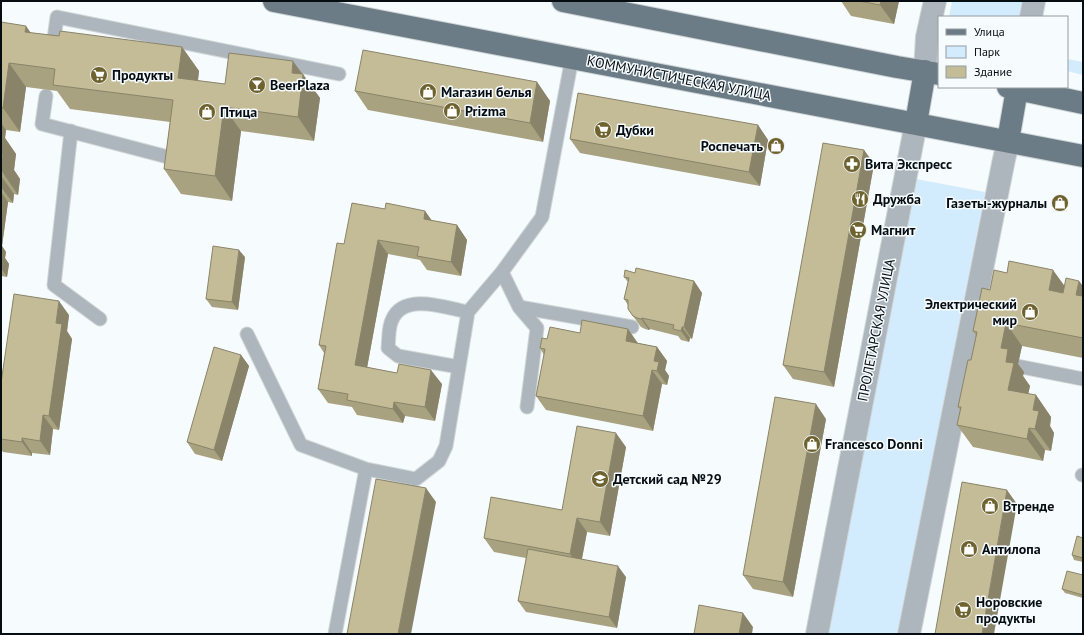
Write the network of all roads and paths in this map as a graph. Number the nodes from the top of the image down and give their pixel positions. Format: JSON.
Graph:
{"nodes":[{"id":1,"x":274,"y":1,"type":"edge"},
{"id":2,"x":563,"y":1,"type":"edge"},
{"id":3,"x":935,"y":1,"type":"edge"},
{"id":4,"x":1034,"y":1,"type":"edge"},
{"id":5,"x":1031,"y":16,"type":"edge"},
{"id":6,"x":53,"y":46,"type":"edge"},
{"id":7,"x":572,"y":58,"type":"junction"},
{"id":8,"x":932,"y":72,"type":"edge"},
{"id":9,"x":339,"y":74,"type":"dead end"},
{"id":10,"x":1014,"y":88,"type":"edge"},
{"id":11,"x":46,"y":96,"type":"edge"},
{"id":12,"x":1083,"y":103,"type":"edge"},
{"id":13,"x":916,"y":123,"type":"junction"},
{"id":14,"x":71,"y":131,"type":"junction"},
{"id":15,"x":1008,"y":141,"type":"junction"},
{"id":16,"x":1083,"y":156,"type":"edge"},
{"id":17,"x":168,"y":158,"type":"edge"},
{"id":18,"x":502,"y":272,"type":"junction"},
{"id":19,"x":519,"y":307,"type":"junction"},
{"id":20,"x":468,"y":312,"type":"junction"},
{"id":21,"x":100,"y":318,"type":"dead end"},
{"id":22,"x":632,"y":327,"type":"edge"},
{"id":23,"x":248,"y":334,"type":"dead end"},
{"id":24,"x":1017,"y":366,"type":"dead end"},
{"id":25,"x":459,"y":367,"type":"junction"},
{"id":26,"x":1083,"y":379,"type":"edge"},
{"id":27,"x":527,"y":406,"type":"dead end"},
{"id":28,"x":366,"y":469,"type":"junction"},
{"id":29,"x":335,"y":634,"type":"edge"},
{"id":30,"x":817,"y":634,"type":"edge"},
{"id":31,"x":909,"y":634,"type":"edge"}],
"edges":[{"from":1,"to":7,"type":"main road","name":"КОММУНИСТИЧЕСКАЯ УЛИЦА"},
{"from":2,"to":8,"type":"main road"},
{"from":3,"to":8,"type":"street","name":"ПРОЛЕТАРСКАЯ УЛИЦА"},
{"from":4,"to":5,"type":"street"},
{"from":6,"to":9,"type":"lane"},
{"from":7,"to":13,"type":"main road","name":"КОММУНИСТИЧЕСКАЯ УЛИЦА"},
{"from":7,"to":18,"type":"lane"},
{"from":8,"to":13,"type":"main road","name":"ПРОЛЕТАРСКАЯ УЛИЦА"},
{"from":10,"to":12,"type":"main road"},
{"from":10,"to":15,"type":"main road"},
{"from":11,"to":14,"type":"lane"},
{"from":13,"to":15,"type":"main road","name":"КОММУНИСТИЧЕСКАЯ УЛИЦА"},
{"from":13,"to":30,"type":"street","name":"ПРОЛЕТАРСКАЯ УЛИЦА"},
{"from":14,"to":17,"type":"lane"},
{"from":14,"to":21,"type":"lane"},
{"from":15,"to":16,"type":"main road","name":"КОММУНИСТИЧЕСКАЯ УЛИЦА"},
{"from":15,"to":31,"type":"street"},
{"from":18,"to":19,"type":"lane"},
{"from":18,"to":20,"type":"lane"},
{"from":19,"to":22,"type":"lane"},
{"from":19,"to":27,"type":"lane"},
{"from":20,"to":25,"type":"lane"},
{"from":20,"to":25,"type":"lane"},
{"from":23,"to":28,"type":"lane"},
{"from":24,"to":26,"type":"lane"},
{"from":25,"to":28,"type":"lane"},
{"from":28,"to":29,"type":"lane"}]}
